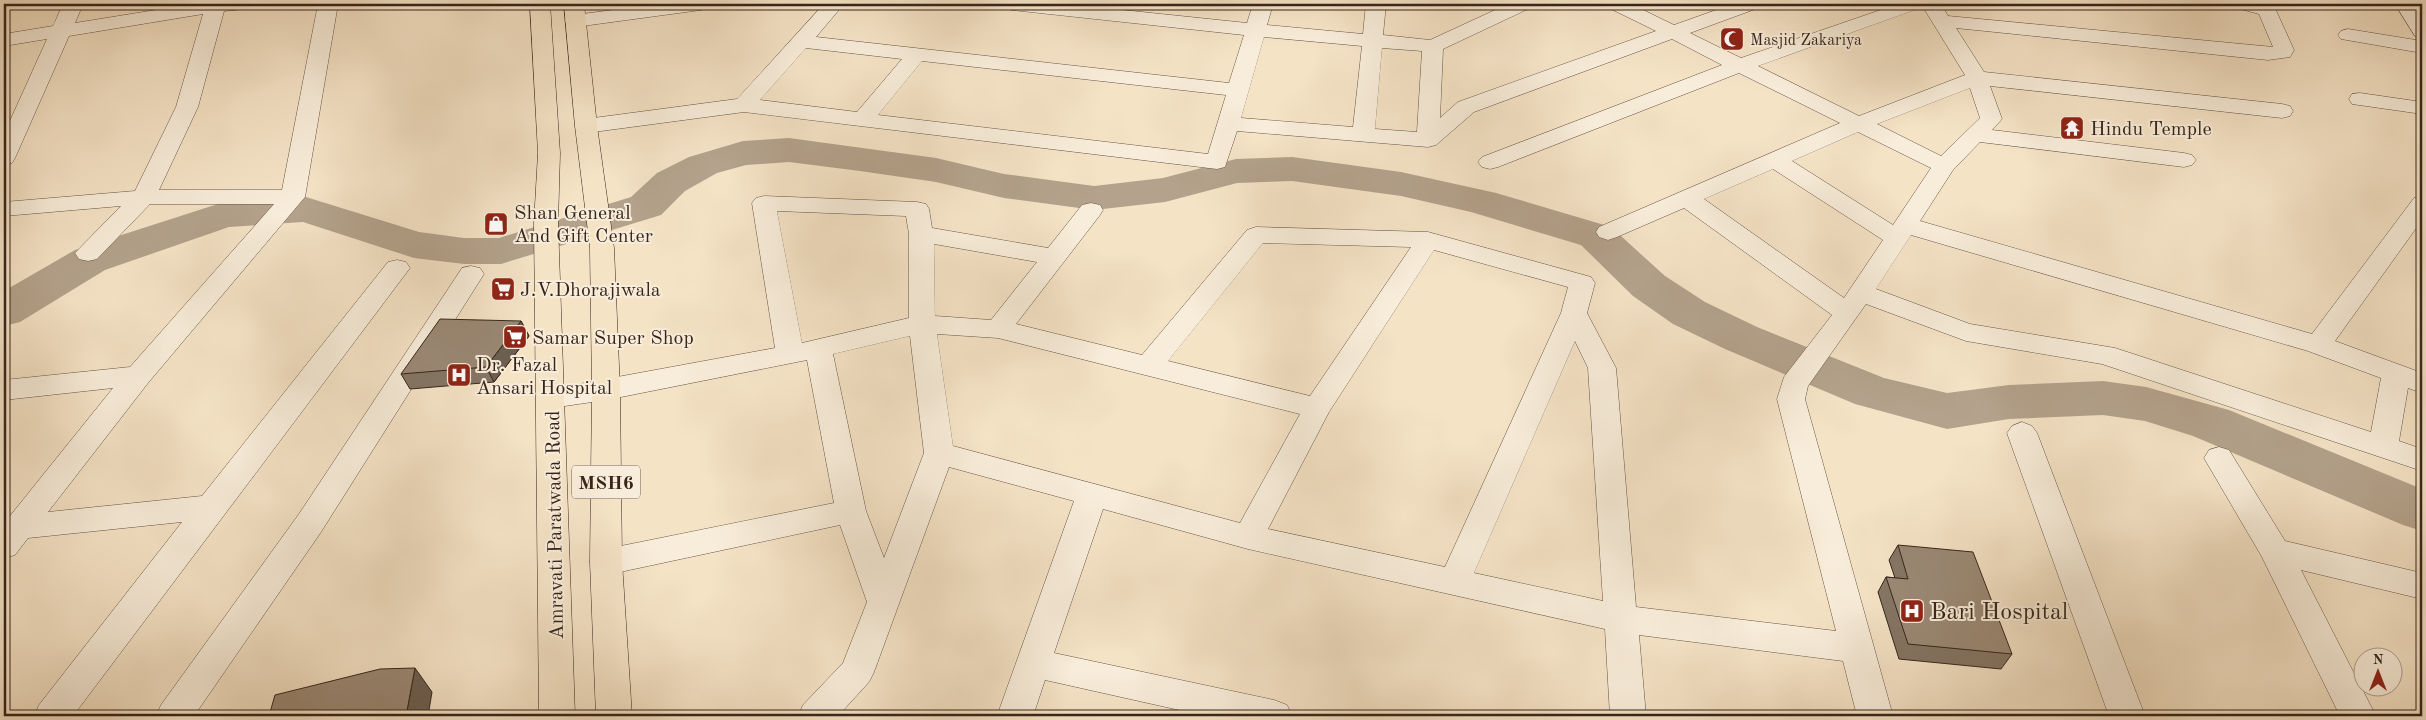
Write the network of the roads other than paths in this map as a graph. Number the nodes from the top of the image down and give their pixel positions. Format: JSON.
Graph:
{"nodes":[{"id":1,"x":72,"y":4,"type":"edge"},
{"id":2,"x":247,"y":4,"type":"edge"},
{"id":3,"x":328,"y":4,"type":"edge"},
{"id":4,"x":540,"y":4,"type":"edge"},
{"id":5,"x":702,"y":4,"type":"edge"},
{"id":6,"x":834,"y":4,"type":"edge"},
{"id":7,"x":1012,"y":4,"type":"edge"},
{"id":8,"x":1263,"y":4,"type":"edge"},
{"id":9,"x":1376,"y":4,"type":"edge"},
{"id":10,"x":1523,"y":4,"type":"edge"},
{"id":11,"x":1616,"y":4,"type":"edge"},
{"id":12,"x":1751,"y":4,"type":"edge"},
{"id":13,"x":1916,"y":4,"type":"edge"},
{"id":14,"x":2244,"y":4,"type":"edge"},
{"id":15,"x":2405,"y":4,"type":"edge"},
{"id":16,"x":216,"y":5,"type":"edge"},
{"id":17,"x":574,"y":12,"type":"edge"},
{"id":18,"x":1176,"y":12,"type":"edge"},
{"id":19,"x":1936,"y":12,"type":"edge"},
{"id":20,"x":1254,"y":30,"type":"junction"},
{"id":21,"x":60,"y":32,"type":"junction"},
{"id":22,"x":1673,"y":32,"type":"junction"},
{"id":23,"x":2422,"y":32,"type":"edge"},
{"id":24,"x":2348,"y":36,"type":"dead end"},
{"id":25,"x":4,"y":40,"type":"edge"},
{"id":26,"x":801,"y":41,"type":"junction"},
{"id":27,"x":1372,"y":41,"type":"junction"},
{"id":28,"x":1433,"y":46,"type":"junction"},
{"id":29,"x":2422,"y":47,"type":"edge"},
{"id":30,"x":917,"y":54,"type":"junction"},
{"id":31,"x":1740,"y":65,"type":"junction"},
{"id":32,"x":1977,"y":78,"type":"junction"},
{"id":33,"x":1237,"y":90,"type":"junction"},
{"id":34,"x":2360,"y":99,"type":"dead end"},
{"id":35,"x":744,"y":105,"type":"junction"},
{"id":36,"x":2422,"y":108,"type":"edge"},
{"id":37,"x":2282,"y":111,"type":"dead end"},
{"id":38,"x":862,"y":120,"type":"junction"},
{"id":39,"x":1227,"y":123,"type":"junction"},
{"id":40,"x":1858,"y":124,"type":"junction"},
{"id":41,"x":586,"y":126,"type":"junction"},
{"id":42,"x":1362,"y":135,"type":"junction"},
{"id":43,"x":1975,"y":135,"type":"junction"},
{"id":44,"x":1428,"y":140,"type":"junction"},
{"id":45,"x":4,"y":158,"type":"edge"},
{"id":46,"x":1774,"y":160,"type":"junction"},
{"id":47,"x":2184,"y":160,"type":"dead end"},
{"id":48,"x":1490,"y":162,"type":"dead end"},
{"id":49,"x":1944,"y":166,"type":"junction"},
{"id":50,"x":144,"y":197,"type":"junction"},
{"id":51,"x":1686,"y":198,"type":"junction"},
{"id":52,"x":289,"y":202,"type":"junction"},
{"id":53,"x":2422,"y":203,"type":"edge"},
{"id":54,"x":4,"y":209,"type":"edge"},
{"id":55,"x":1091,"y":210,"type":"dead end"},
{"id":56,"x":2414,"y":230,"type":"edge"},
{"id":57,"x":1901,"y":231,"type":"junction"},
{"id":58,"x":1608,"y":232,"type":"dead end"},
{"id":59,"x":921,"y":234,"type":"junction"},
{"id":60,"x":1428,"y":240,"type":"junction"},
{"id":61,"x":88,"y":253,"type":"dead end"},
{"id":62,"x":1054,"y":257,"type":"junction"},
{"id":63,"x":397,"y":268,"type":"dead end"},
{"id":64,"x":471,"y":274,"type":"dead end"},
{"id":65,"x":1854,"y":303,"type":"junction"},
{"id":66,"x":1574,"y":312,"type":"junction"},
{"id":67,"x":922,"y":324,"type":"junction"},
{"id":68,"x":998,"y":330,"type":"junction"},
{"id":69,"x":2318,"y":345,"type":"junction"},
{"id":70,"x":818,"y":349,"type":"junction"},
{"id":71,"x":790,"y":355,"type":"junction"},
{"id":72,"x":1148,"y":367,"type":"junction"},
{"id":73,"x":2396,"y":374,"type":"junction"},
{"id":74,"x":138,"y":376,"type":"junction"},
{"id":75,"x":2422,"y":383,"type":"edge"},
{"id":76,"x":4,"y":390,"type":"edge"},
{"id":77,"x":606,"y":390,"type":"junction"},
{"id":78,"x":551,"y":398,"type":"junction"},
{"id":79,"x":1317,"y":408,"type":"junction"},
{"id":80,"x":2022,"y":433,"type":"dead end"},
{"id":81,"x":2383,"y":446,"type":"junction"},
{"id":82,"x":938,"y":453,"type":"junction"},
{"id":83,"x":2219,"y":458,"type":"dead end"},
{"id":84,"x":2422,"y":460,"type":"edge"},
{"id":85,"x":1092,"y":494,"type":"junction"},
{"id":86,"x":211,"y":507,"type":"junction"},
{"id":87,"x":851,"y":512,"type":"junction"},
{"id":88,"x":9,"y":534,"type":"edge"},
{"id":89,"x":1248,"y":537,"type":"junction"},
{"id":90,"x":2275,"y":551,"type":"junction"},
{"id":91,"x":606,"y":562,"type":"junction"},
{"id":92,"x":1454,"y":582,"type":"junction"},
{"id":93,"x":2422,"y":586,"type":"edge"},
{"id":94,"x":883,"y":601,"type":"junction"},
{"id":95,"x":1622,"y":619,"type":"junction"},
{"id":96,"x":1856,"y":648,"type":"junction"},
{"id":97,"x":1034,"y":663,"type":"junction"},
{"id":98,"x":52,"y":716,"type":"edge"},
{"id":99,"x":174,"y":716,"type":"edge"},
{"id":100,"x":557,"y":716,"type":"edge"},
{"id":101,"x":614,"y":716,"type":"edge"},
{"id":102,"x":816,"y":716,"type":"edge"},
{"id":103,"x":1015,"y":716,"type":"edge"},
{"id":104,"x":1274,"y":716,"type":"edge"},
{"id":105,"x":1628,"y":716,"type":"edge"},
{"id":106,"x":1875,"y":716,"type":"edge"},
{"id":107,"x":2127,"y":716,"type":"edge"},
{"id":108,"x":2358,"y":716,"type":"edge"}],
"edges":[{"from":1,"to":21,"type":"street"},
{"from":2,"to":16,"type":"street"},
{"from":3,"to":52,"type":"street"},
{"from":4,"to":78,"type":"main road","name":"Amravati Paratwada Road","number":"MSH6"},
{"from":5,"to":17,"type":"street"},
{"from":6,"to":26,"type":"street"},
{"from":7,"to":18,"type":"street"},
{"from":8,"to":20,"type":"street"},
{"from":9,"to":27,"type":"street"},
{"from":10,"to":28,"type":"street"},
{"from":11,"to":22,"type":"street"},
{"from":12,"to":22,"type":"street"},
{"from":13,"to":31,"type":"street"},
{"from":14,"to":19,"type":"street"},
{"from":15,"to":23,"type":"street"},
{"from":16,"to":21,"type":"street"},
{"from":16,"to":50,"type":"street"},
{"from":17,"to":41,"type":"main road","number":"MSH6"},
{"from":18,"to":20,"type":"street"},
{"from":19,"to":32,"type":"street"},
{"from":20,"to":27,"type":"street"},
{"from":20,"to":33,"type":"street"},
{"from":21,"to":25,"type":"street"},
{"from":21,"to":45,"type":"street"},
{"from":22,"to":31,"type":"street"},
{"from":22,"to":44,"type":"street"},
{"from":24,"to":29,"type":"street"},
{"from":26,"to":30,"type":"street"},
{"from":26,"to":35,"type":"street"},
{"from":27,"to":28,"type":"street"},
{"from":27,"to":42,"type":"street"},
{"from":28,"to":44,"type":"street"},
{"from":30,"to":33,"type":"street"},
{"from":30,"to":38,"type":"street"},
{"from":31,"to":40,"type":"street"},
{"from":31,"to":48,"type":"street"},
{"from":32,"to":37,"type":"street"},
{"from":32,"to":40,"type":"street"},
{"from":32,"to":43,"type":"street"},
{"from":33,"to":39,"type":"street"},
{"from":34,"to":36,"type":"street"},
{"from":35,"to":38,"type":"street"},
{"from":35,"to":41,"type":"street"},
{"from":38,"to":39,"type":"street"},
{"from":39,"to":42,"type":"street"},
{"from":40,"to":46,"type":"street"},
{"from":40,"to":49,"type":"street"},
{"from":41,"to":77,"type":"main road","number":"MSH6"},
{"from":42,"to":44,"type":"street"},
{"from":43,"to":47,"type":"street"},
{"from":43,"to":49,"type":"street"},
{"from":46,"to":51,"type":"street"},
{"from":46,"to":57,"type":"street"},
{"from":49,"to":57,"type":"street"},
{"from":50,"to":52,"type":"street"},
{"from":50,"to":54,"type":"street"},
{"from":50,"to":61,"type":"street"},
{"from":51,"to":58,"type":"street"},
{"from":51,"to":65,"type":"street"},
{"from":52,"to":74,"type":"street"},
{"from":53,"to":56,"type":"street"},
{"from":55,"to":62,"type":"street"},
{"from":56,"to":69,"type":"street"},
{"from":57,"to":65,"type":"street"},
{"from":57,"to":69,"type":"street"},
{"from":59,"to":62,"type":"street"},
{"from":59,"to":67,"type":"street"},
{"from":59,"to":71,"type":"street"},
{"from":60,"to":66,"type":"street"},
{"from":60,"to":72,"type":"street"},
{"from":60,"to":79,"type":"street"},
{"from":62,"to":68,"type":"street"},
{"from":63,"to":86,"type":"street"},
{"from":64,"to":99,"type":"street"},
{"from":65,"to":81,"type":"street"},
{"from":65,"to":96,"type":"street"},
{"from":66,"to":92,"type":"street"},
{"from":66,"to":95,"type":"street"},
{"from":67,"to":68,"type":"street"},
{"from":67,"to":70,"type":"street"},
{"from":67,"to":82,"type":"street"},
{"from":68,"to":72,"type":"street"},
{"from":69,"to":73,"type":"street"},
{"from":70,"to":71,"type":"street"},
{"from":70,"to":87,"type":"street"},
{"from":71,"to":77,"type":"street"},
{"from":72,"to":79,"type":"street"},
{"from":73,"to":75,"type":"street"},
{"from":73,"to":81,"type":"street"},
{"from":74,"to":76,"type":"street"},
{"from":74,"to":88,"type":"street"},
{"from":77,"to":78,"type":"street"},
{"from":77,"to":91,"type":"main road","number":"MSH6"},
{"from":78,"to":100,"type":"main road","name":"Amravati Paratwada Road","number":"MSH6"},
{"from":79,"to":89,"type":"street"},
{"from":80,"to":107,"type":"street"},
{"from":81,"to":84,"type":"street"},
{"from":82,"to":85,"type":"street"},
{"from":82,"to":94,"type":"street"},
{"from":83,"to":90,"type":"street"},
{"from":85,"to":89,"type":"street"},
{"from":85,"to":97,"type":"street"},
{"from":86,"to":88,"type":"street"},
{"from":86,"to":98,"type":"street"},
{"from":87,"to":91,"type":"street"},
{"from":87,"to":94,"type":"street"},
{"from":89,"to":92,"type":"street"},
{"from":90,"to":93,"type":"street"},
{"from":90,"to":108,"type":"street"},
{"from":91,"to":101,"type":"main road","number":"MSH6"},
{"from":92,"to":95,"type":"street"},
{"from":94,"to":102,"type":"street"},
{"from":95,"to":96,"type":"street"},
{"from":95,"to":105,"type":"street"},
{"from":96,"to":106,"type":"street"},
{"from":97,"to":103,"type":"street"},
{"from":97,"to":104,"type":"street"}]}
